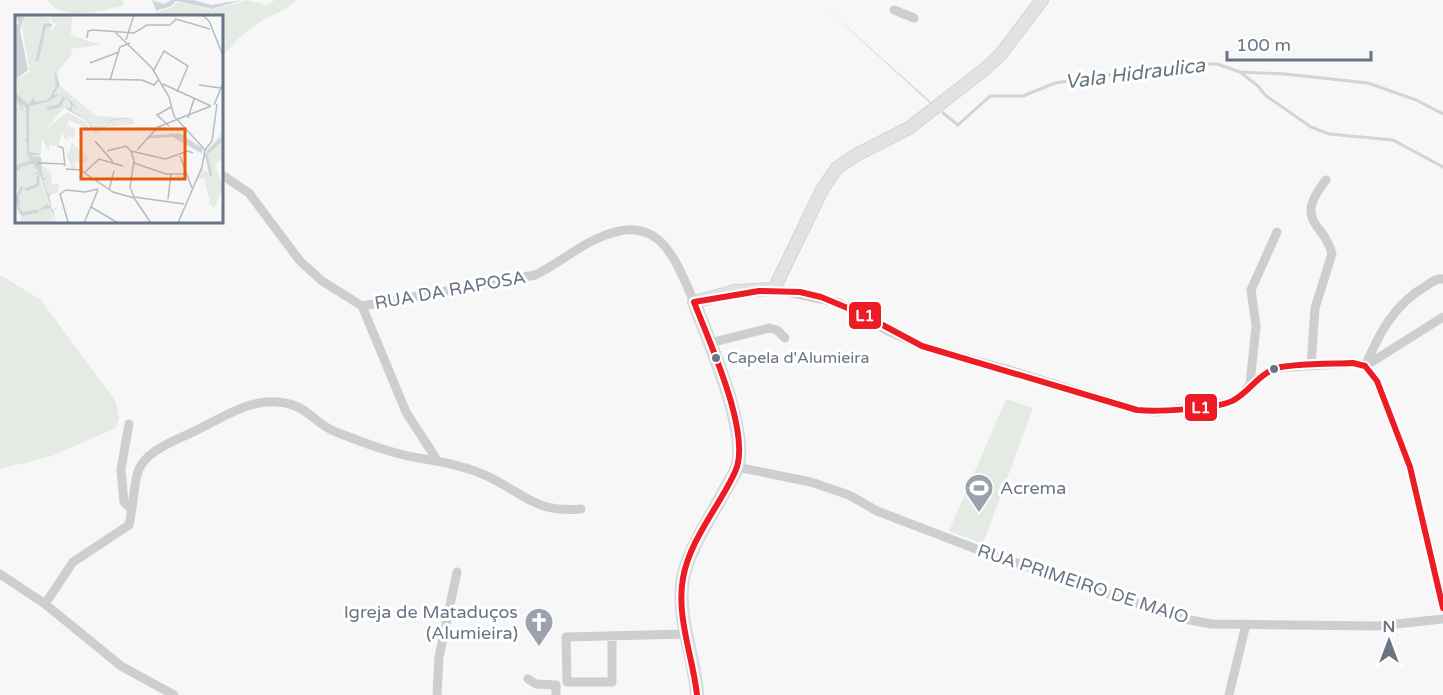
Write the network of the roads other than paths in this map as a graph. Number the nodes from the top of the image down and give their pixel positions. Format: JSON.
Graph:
{"nodes":[{"id":1,"x":1042,"y":0,"type":"edge"},
{"id":2,"x":894,"y":10,"type":"dead end"},
{"id":3,"x":914,"y":18,"type":"dead end"},
{"id":4,"x":224,"y":176,"type":"edge"},
{"id":5,"x":1326,"y":180,"type":"dead end"},
{"id":6,"x":1277,"y":232,"type":"dead end"},
{"id":7,"x":1443,"y":279,"type":"edge"},
{"id":8,"x":774,"y":289,"type":"junction"},
{"id":9,"x":694,"y":302,"type":"junction"},
{"id":10,"x":362,"y":306,"type":"junction"},
{"id":11,"x":1443,"y":317,"type":"edge"},
{"id":12,"x":785,"y":338,"type":"dead end"},
{"id":13,"x":710,"y":343,"type":"junction"},
{"id":14,"x":1311,"y":365,"type":"junction"},
{"id":15,"x":1365,"y":366,"type":"junction"},
{"id":16,"x":1250,"y":384,"type":"junction"},
{"id":17,"x":129,"y":424,"type":"dead end"},
{"id":18,"x":437,"y":460,"type":"junction"},
{"id":19,"x":737,"y":467,"type":"junction"},
{"id":20,"x":581,"y":509,"type":"dead end"},
{"id":21,"x":132,"y":510,"type":"junction"},
{"id":22,"x":457,"y":572,"type":"dead end"},
{"id":23,"x":0,"y":574,"type":"edge"},
{"id":24,"x":45,"y":604,"type":"junction"},
{"id":25,"x":1443,"y":608,"type":"edge"},
{"id":26,"x":1443,"y":619,"type":"edge"},
{"id":27,"x":1246,"y":624,"type":"junction"},
{"id":28,"x":686,"y":634,"type":"junction"},
{"id":29,"x":612,"y":636,"type":"junction"},
{"id":30,"x":528,"y":679,"type":"dead end"},
{"id":31,"x":567,"y":682,"type":"junction"},
{"id":32,"x":556,"y":690,"type":"edge"},
{"id":33,"x":174,"y":695,"type":"edge"},
{"id":34,"x":437,"y":695,"type":"edge"},
{"id":35,"x":697,"y":695,"type":"edge"},
{"id":36,"x":1229,"y":695,"type":"edge"}],
"edges":[{"from":1,"to":8,"type":"street"},
{"from":2,"to":3,"type":"street"},
{"from":4,"to":10,"type":"street"},
{"from":5,"to":14,"type":"street"},
{"from":6,"to":16,"type":"street"},
{"from":7,"to":15,"type":"street"},
{"from":8,"to":9,"type":"street"},
{"from":8,"to":16,"type":"street"},
{"from":9,"to":10,"type":"street","name":"RUA DA RAPOSA"},
{"from":9,"to":13,"type":"street"},
{"from":10,"to":18,"type":"street","name":"RUA DA RAPOSA"},
{"from":11,"to":15,"type":"street"},
{"from":12,"to":13,"type":"street"},
{"from":13,"to":19,"type":"street"},
{"from":14,"to":15,"type":"street"},
{"from":14,"to":16,"type":"street"},
{"from":15,"to":25,"type":"street"},
{"from":17,"to":21,"type":"street"},
{"from":18,"to":20,"type":"street"},
{"from":18,"to":21,"type":"street"},
{"from":19,"to":27,"type":"street","name":"RUA PRIMEIRO DE MAIO"},
{"from":19,"to":28,"type":"street"},
{"from":21,"to":24,"type":"street"},
{"from":22,"to":34,"type":"street"},
{"from":23,"to":24,"type":"street"},
{"from":24,"to":33,"type":"street"},
{"from":26,"to":27,"type":"street","name":"RUA PRIMEIRO DE MAIO"},
{"from":27,"to":36,"type":"street"},
{"from":28,"to":29,"type":"street"},
{"from":28,"to":35,"type":"street"},
{"from":29,"to":31,"type":"street"},
{"from":29,"to":31,"type":"street"},
{"from":30,"to":32,"type":"street"},
{"from":31,"to":32,"type":"street"}]}
